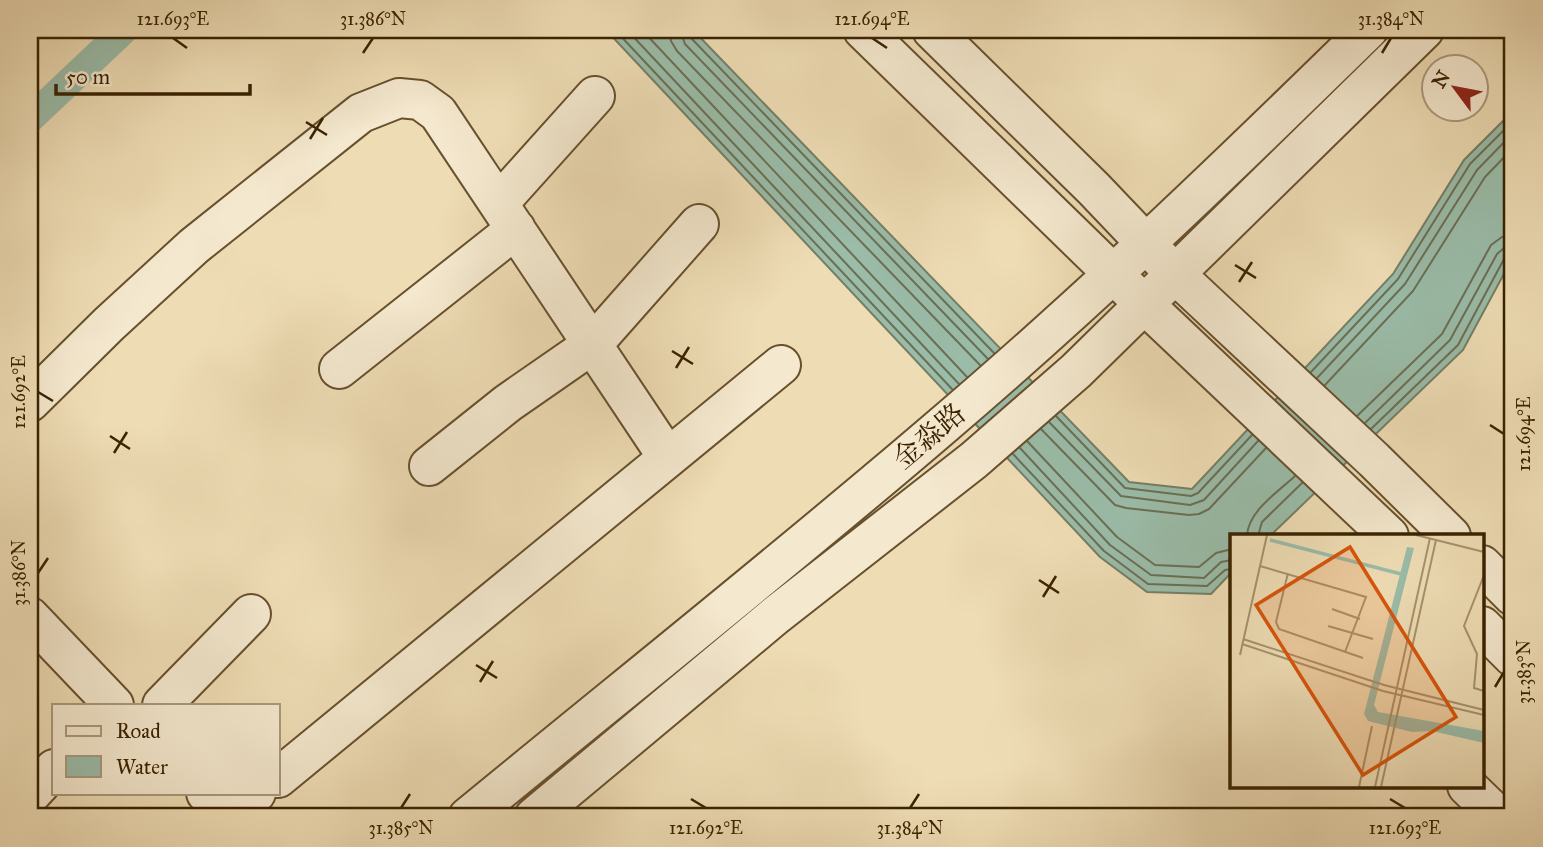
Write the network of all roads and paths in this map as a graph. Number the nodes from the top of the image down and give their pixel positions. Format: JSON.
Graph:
{"nodes":[{"id":1,"x":863,"y":30,"type":"edge"},
{"id":2,"x":932,"y":30,"type":"edge"},
{"id":3,"x":1368,"y":30,"type":"edge"},
{"id":4,"x":1424,"y":30,"type":"edge"},
{"id":5,"x":595,"y":96,"type":"dead end"},
{"id":6,"x":507,"y":216,"type":"junction"},
{"id":7,"x":699,"y":224,"type":"dead end"},
{"id":8,"x":1146,"y":244,"type":"junction"},
{"id":9,"x":1114,"y":273,"type":"junction"},
{"id":10,"x":1174,"y":273,"type":"junction"},
{"id":11,"x":1143,"y":303,"type":"junction"},
{"id":12,"x":593,"y":344,"type":"junction"},
{"id":13,"x":782,"y":365,"type":"dead end"},
{"id":14,"x":340,"y":369,"type":"dead end"},
{"id":15,"x":30,"y":402,"type":"edge"},
{"id":16,"x":668,"y":458,"type":"junction"},
{"id":17,"x":429,"y":466,"type":"dead end"},
{"id":18,"x":1387,"y":534,"type":"edge"},
{"id":19,"x":1449,"y":534,"type":"edge"},
{"id":20,"x":1484,"y":567,"type":"edge"},
{"id":21,"x":1513,"y":596,"type":"edge"},
{"id":22,"x":251,"y":614,"type":"dead end"},
{"id":23,"x":30,"y":617,"type":"edge"},
{"id":24,"x":1484,"y":628,"type":"edge"},
{"id":25,"x":1513,"y":657,"type":"edge"},
{"id":26,"x":112,"y":704,"type":"edge"},
{"id":27,"x":163,"y":704,"type":"edge"},
{"id":28,"x":280,"y":776,"type":"edge"},
{"id":29,"x":1468,"y":788,"type":"edge"},
{"id":30,"x":210,"y":794,"type":"edge"},
{"id":31,"x":254,"y":794,"type":"edge"},
{"id":32,"x":468,"y":817,"type":"edge"},
{"id":33,"x":534,"y":817,"type":"edge"},
{"id":34,"x":1499,"y":817,"type":"edge"}],
"edges":[{"from":1,"to":9,"type":"street"},
{"from":2,"to":8,"type":"street"},
{"from":3,"to":8,"type":"street","name":"金淼路"},
{"from":4,"to":10,"type":"street","name":"金淼路"},
{"from":5,"to":6,"type":"street"},
{"from":6,"to":12,"type":"street"},
{"from":6,"to":14,"type":"street"},
{"from":6,"to":15,"type":"street"},
{"from":7,"to":12,"type":"street"},
{"from":8,"to":9,"type":"street","name":"金淼路"},
{"from":8,"to":10,"type":"street"},
{"from":9,"to":11,"type":"street"},
{"from":9,"to":32,"type":"street","name":"金淼路"},
{"from":10,"to":11,"type":"street","name":"金淼路"},
{"from":10,"to":19,"type":"street"},
{"from":11,"to":18,"type":"street"},
{"from":11,"to":33,"type":"street","name":"金淼路"},
{"from":12,"to":16,"type":"street"},
{"from":12,"to":17,"type":"street"},
{"from":13,"to":16,"type":"street"},
{"from":16,"to":28,"type":"street"},
{"from":20,"to":21,"type":"street"},
{"from":22,"to":27,"type":"street"},
{"from":23,"to":26,"type":"street"},
{"from":24,"to":25,"type":"street"},
{"from":29,"to":34,"type":"street"},
{"from":30,"to":31,"type":"street"}]}
